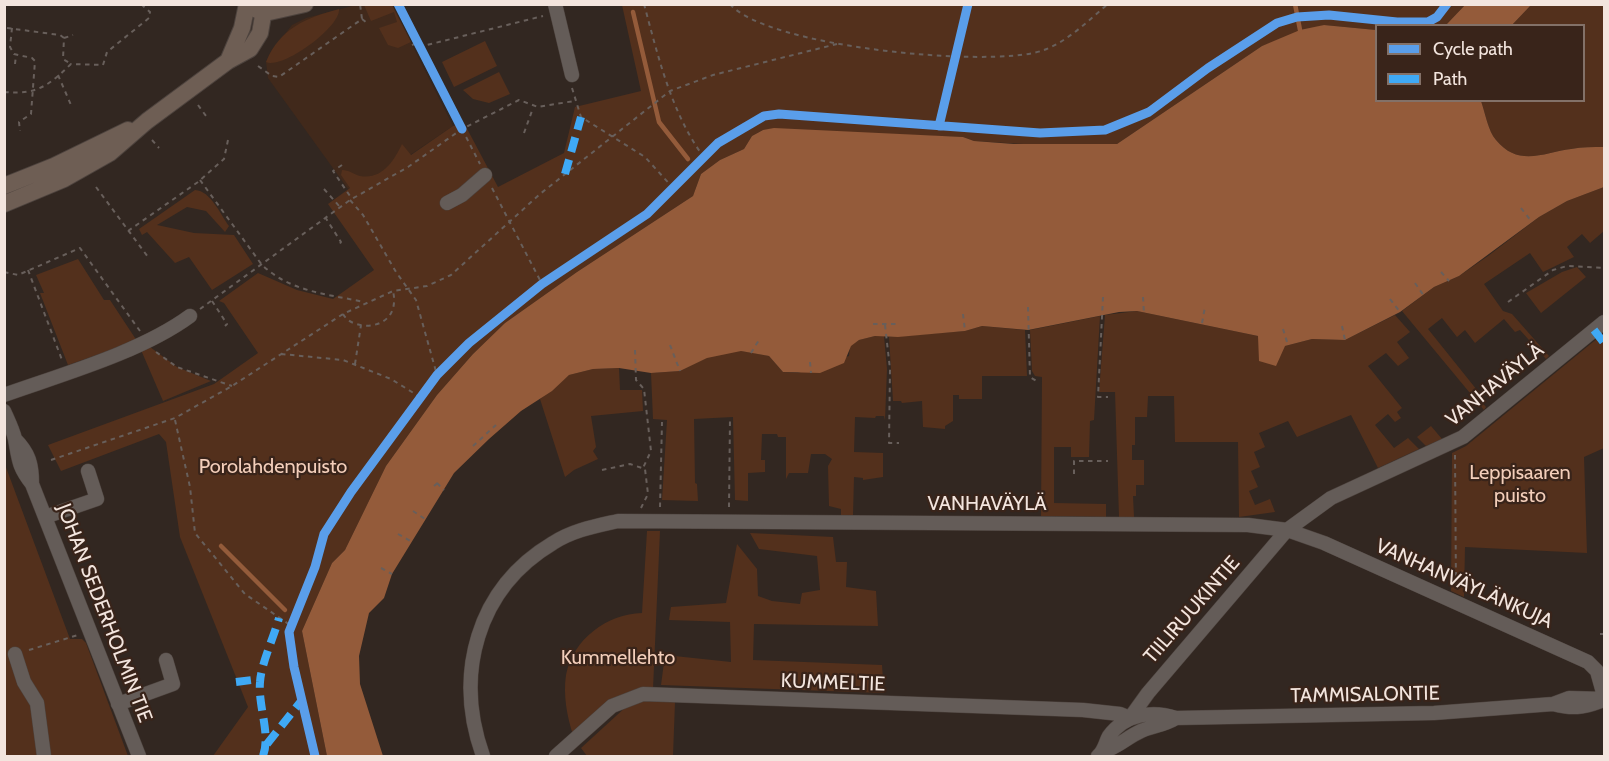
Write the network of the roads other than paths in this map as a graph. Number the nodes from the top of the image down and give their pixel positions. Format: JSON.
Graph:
{"nodes":[{"id":1,"x":305,"y":4,"type":"edge"},
{"id":2,"x":255,"y":7,"type":"edge"},
{"id":3,"x":556,"y":9,"type":"edge"},
{"id":4,"x":572,"y":75,"type":"road end"},
{"id":5,"x":147,"y":121,"type":"junction"},
{"id":6,"x":485,"y":175,"type":"road end"},
{"id":7,"x":4,"y":186,"type":"edge"},
{"id":8,"x":447,"y":203,"type":"dead end"},
{"id":9,"x":4,"y":204,"type":"edge"},
{"id":10,"x":190,"y":316,"type":"road end"},
{"id":11,"x":1605,"y":322,"type":"edge"},
{"id":12,"x":4,"y":395,"type":"edge"},
{"id":13,"x":4,"y":411,"type":"edge"},
{"id":14,"x":88,"y":471,"type":"dead end"},
{"id":15,"x":45,"y":517,"type":"junction"},
{"id":16,"x":1287,"y":530,"type":"junction"},
{"id":17,"x":15,"y":654,"type":"dead end"},
{"id":18,"x":166,"y":660,"type":"dead end"},
{"id":19,"x":1605,"y":699,"type":"edge"},
{"id":20,"x":118,"y":704,"type":"junction"},
{"id":21,"x":1130,"y":718,"type":"junction"},
{"id":22,"x":1176,"y":718,"type":"junction"},
{"id":23,"x":1138,"y":733,"type":"junction"},
{"id":24,"x":1101,"y":754,"type":"edge"},
{"id":25,"x":44,"y":756,"type":"edge"},
{"id":26,"x":139,"y":756,"type":"edge"},
{"id":27,"x":483,"y":756,"type":"edge"},
{"id":28,"x":556,"y":756,"type":"edge"}],
"edges":[{"from":1,"to":2,"type":"main road"},
{"from":2,"to":5,"type":"main road"},
{"from":3,"to":4,"type":"street"},
{"from":5,"to":7,"type":"main road"},
{"from":5,"to":9,"type":"main road"},
{"from":6,"to":8,"type":"street"},
{"from":10,"to":12,"type":"street"},
{"from":11,"to":16,"type":"street","name":"VANHAVÄYLÄ"},
{"from":13,"to":15,"type":"street","name":"JOHAN SEDERHOLMIN TIE"},
{"from":14,"to":15,"type":"street"},
{"from":15,"to":20,"type":"street","name":"JOHAN SEDERHOLMIN TIE"},
{"from":16,"to":19,"type":"street","name":"VANHANVÄYLÄNKUJA"},
{"from":16,"to":21,"type":"street","name":"TIILIRUUKINTIE"},
{"from":16,"to":27,"type":"street","name":"VANHAVÄYLÄ"},
{"from":17,"to":25,"type":"street"},
{"from":18,"to":20,"type":"street"},
{"from":19,"to":22,"type":"street","name":"TAMMISALONTIE"},
{"from":20,"to":26,"type":"street","name":"JOHAN SEDERHOLMIN TIE"},
{"from":21,"to":22,"type":"street","name":"TAMMISALONTIE"},
{"from":21,"to":23,"type":"street"},
{"from":21,"to":24,"type":"street","name":"TAMMISALONTIE"},
{"from":21,"to":28,"type":"street","name":"KUMMELTIE"},
{"from":22,"to":23,"type":"street","name":"TAMMISALONTIE"},
{"from":23,"to":24,"type":"street","name":"TAMMISALONTIE"}]}
